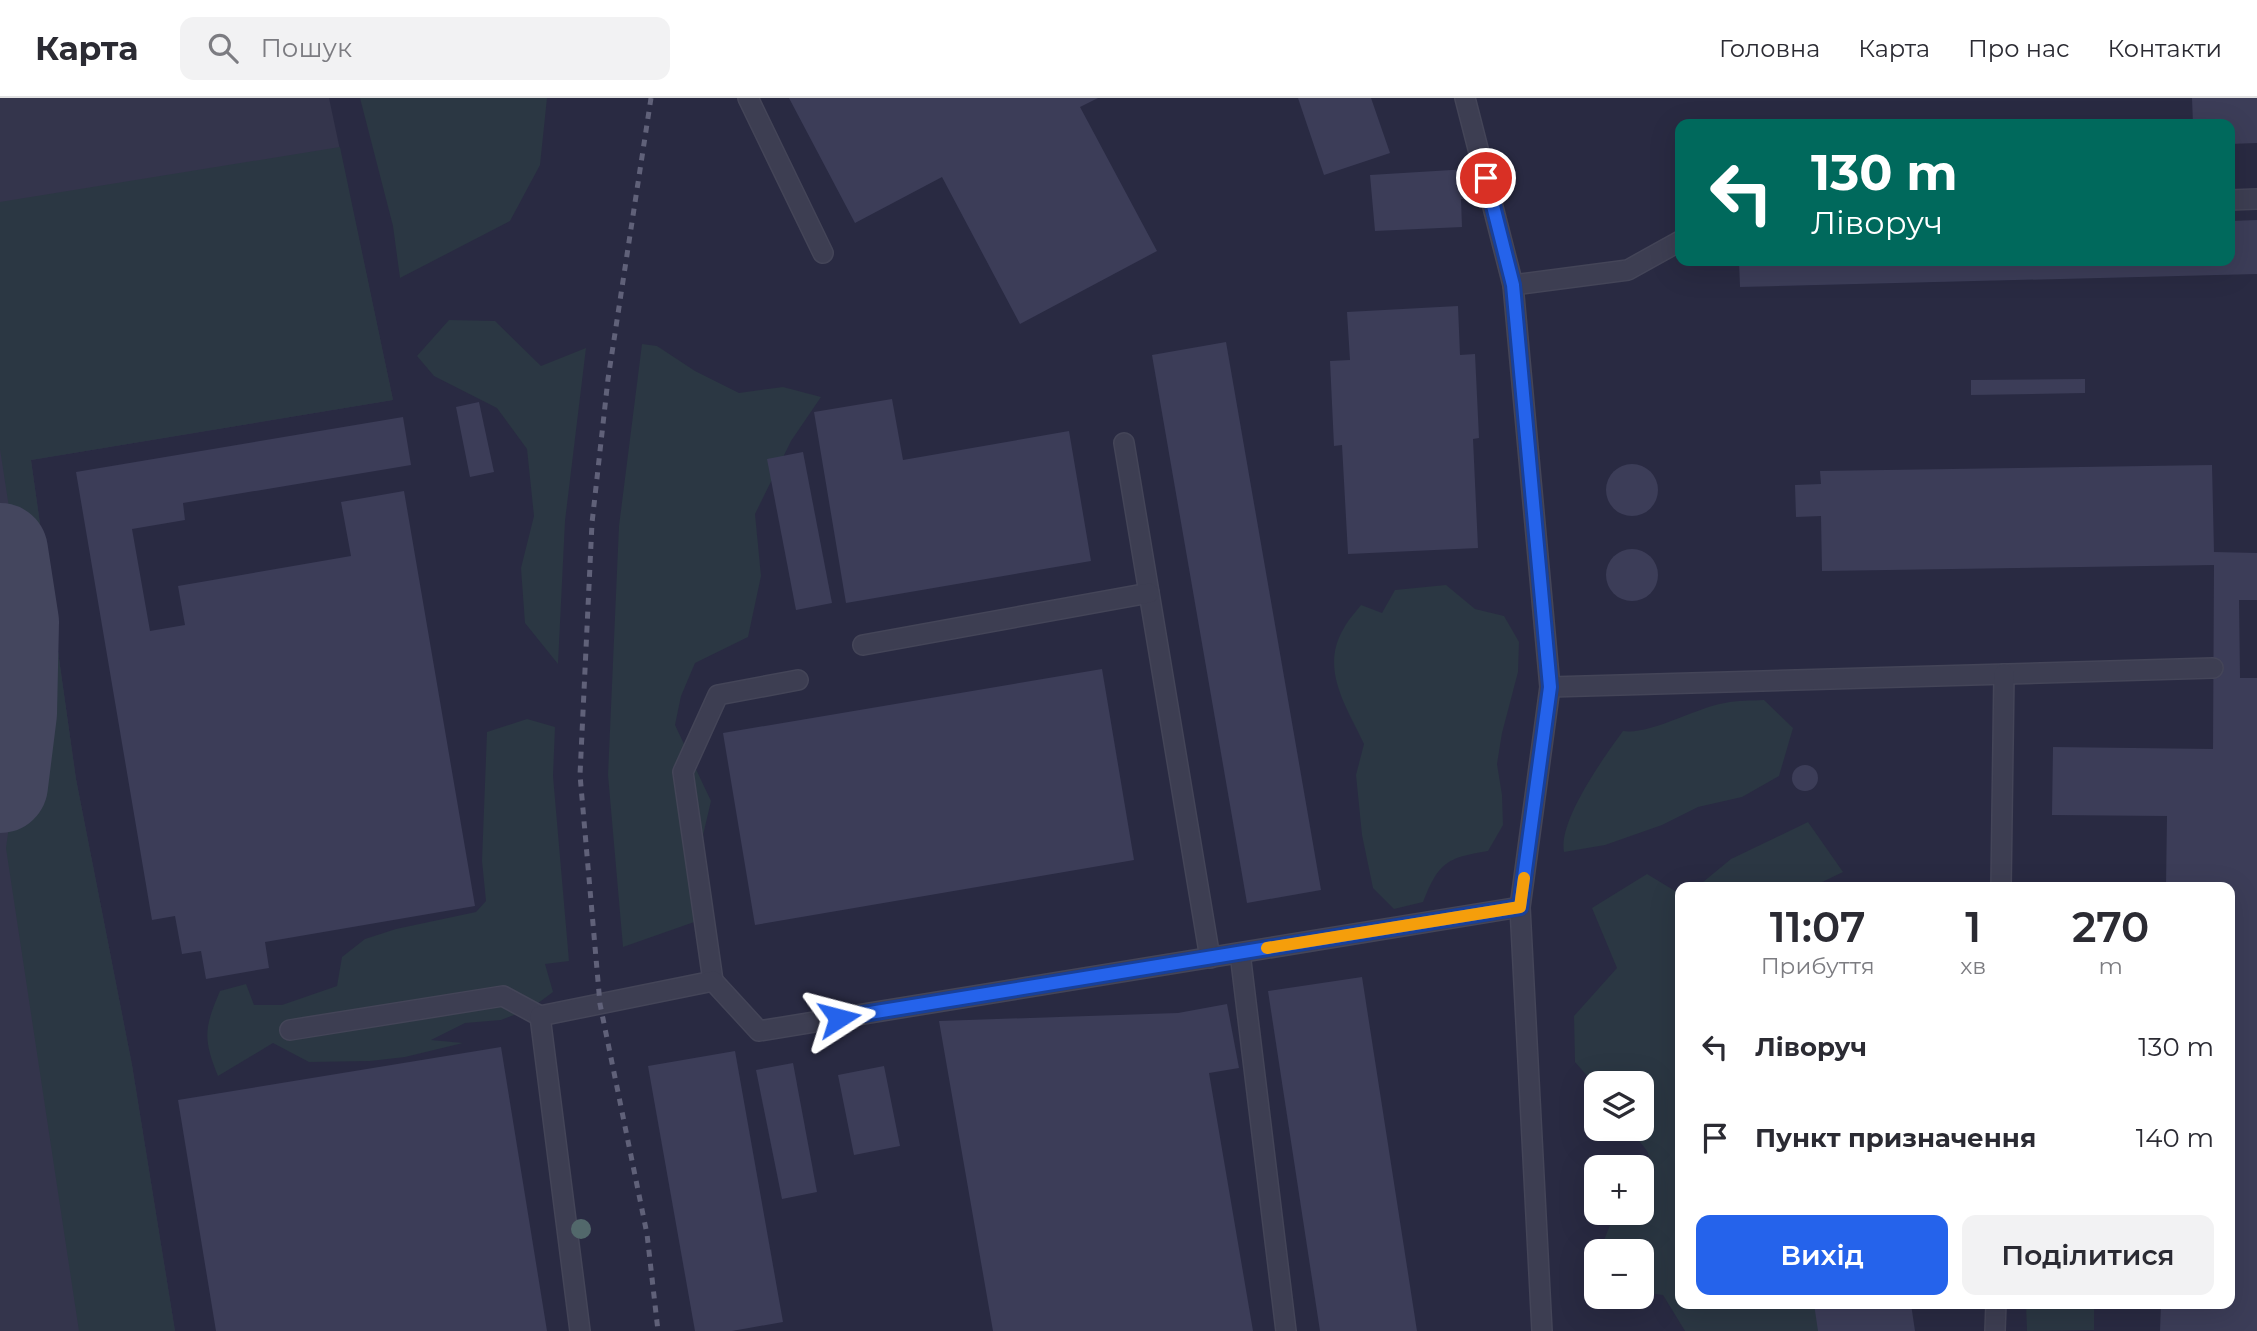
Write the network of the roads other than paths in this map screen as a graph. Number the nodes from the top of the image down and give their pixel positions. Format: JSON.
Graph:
{"nodes":[{"id":1,"x":748,"y":98,"type":"edge"},
{"id":2,"x":1465,"y":98,"type":"edge"},
{"id":3,"x":2257,"y":199,"type":"edge"},
{"id":4,"x":2235,"y":200,"type":"edge"},
{"id":5,"x":1675,"y":244,"type":"edge"},
{"id":6,"x":823,"y":253,"type":"dead end"},
{"id":7,"x":1513,"y":285,"type":"junction"},
{"id":8,"x":1124,"y":443,"type":"dead end"},
{"id":9,"x":1149,"y":593,"type":"junction"},
{"id":10,"x":863,"y":645,"type":"dead end"},
{"id":11,"x":2213,"y":668,"type":"dead end"},
{"id":12,"x":2004,"y":674,"type":"junction"},
{"id":13,"x":799,"y":680,"type":"dead end"},
{"id":14,"x":1550,"y":687,"type":"junction"},
{"id":15,"x":2001,"y":882,"type":"edge"},
{"id":16,"x":1520,"y":907,"type":"junction"},
{"id":17,"x":1240,"y":953,"type":"junction"},
{"id":18,"x":1210,"y":958,"type":"junction"},
{"id":19,"x":713,"y":981,"type":"junction"},
{"id":20,"x":540,"y":1016,"type":"junction"},
{"id":21,"x":290,"y":1030,"type":"dead end"},
{"id":22,"x":1996,"y":1309,"type":"edge"},
{"id":23,"x":580,"y":1331,"type":"edge"},
{"id":24,"x":1286,"y":1331,"type":"edge"},
{"id":25,"x":1542,"y":1331,"type":"edge"},
{"id":26,"x":1995,"y":1331,"type":"edge"}],
"edges":[{"from":1,"to":6,"type":"lane"},
{"from":2,"to":7,"type":"lane"},
{"from":3,"to":4,"type":"lane"},
{"from":5,"to":7,"type":"lane"},
{"from":7,"to":14,"type":"lane"},
{"from":8,"to":9,"type":"lane"},
{"from":9,"to":10,"type":"lane"},
{"from":9,"to":18,"type":"lane"},
{"from":11,"to":12,"type":"lane"},
{"from":12,"to":14,"type":"lane"},
{"from":12,"to":15,"type":"lane"},
{"from":13,"to":19,"type":"lane"},
{"from":14,"to":16,"type":"lane"},
{"from":16,"to":17,"type":"lane"},
{"from":16,"to":25,"type":"lane"},
{"from":17,"to":18,"type":"lane"},
{"from":17,"to":24,"type":"lane"},
{"from":18,"to":19,"type":"lane"},
{"from":19,"to":20,"type":"lane"},
{"from":20,"to":21,"type":"lane"},
{"from":20,"to":23,"type":"lane"},
{"from":22,"to":26,"type":"lane"}]}
